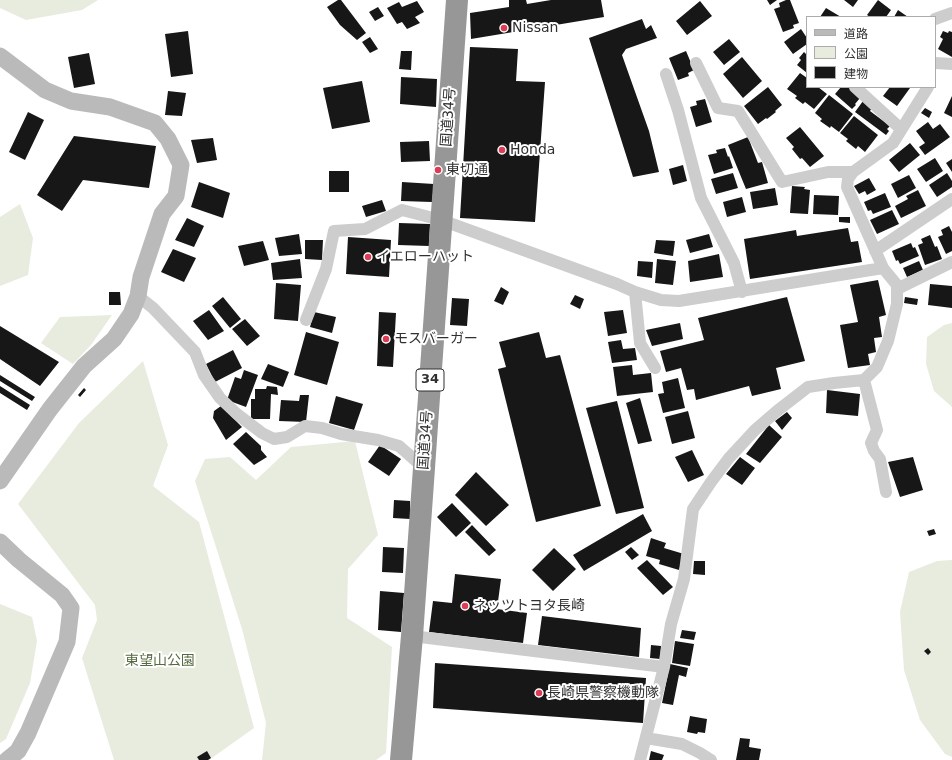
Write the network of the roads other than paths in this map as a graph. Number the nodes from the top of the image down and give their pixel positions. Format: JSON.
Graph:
{"nodes":[{"id":1,"x":457,"y":0,"type":"edge"},
{"id":2,"x":952,"y":13,"type":"edge"},
{"id":3,"x":936,"y":19,"type":"edge"},
{"id":4,"x":0,"y":56,"type":"edge"},
{"id":5,"x":696,"y":63,"type":"dead end"},
{"id":6,"x":936,"y":63,"type":"edge"},
{"id":7,"x":952,"y":64,"type":"edge"},
{"id":8,"x":666,"y":74,"type":"dead end"},
{"id":9,"x":856,"y":88,"type":"edge"},
{"id":10,"x":927,"y":88,"type":"edge"},
{"id":11,"x":901,"y":129,"type":"junction"},
{"id":12,"x":853,"y":172,"type":"junction"},
{"id":13,"x":952,"y":199,"type":"edge"},
{"id":14,"x":441,"y":220,"type":"junction"},
{"id":15,"x":875,"y":250,"type":"junction"},
{"id":16,"x":952,"y":262,"type":"edge"},
{"id":17,"x":883,"y":268,"type":"junction"},
{"id":18,"x":897,"y":289,"type":"junction"},
{"id":19,"x":635,"y":292,"type":"junction"},
{"id":20,"x":742,"y":292,"type":"junction"},
{"id":21,"x":138,"y":296,"type":"junction"},
{"id":22,"x":306,"y":320,"type":"dead end"},
{"id":23,"x":655,"y":368,"type":"dead end"},
{"id":24,"x":864,"y":380,"type":"junction"},
{"id":25,"x":424,"y":468,"type":"junction"},
{"id":26,"x":0,"y":481,"type":"edge"},
{"id":27,"x":886,"y":492,"type":"dead end"},
{"id":28,"x":0,"y":542,"type":"edge"},
{"id":29,"x":412,"y":636,"type":"junction"},
{"id":30,"x":664,"y":667,"type":"junction"},
{"id":31,"x":646,"y":738,"type":"junction"},
{"id":32,"x":8,"y":760,"type":"edge"},
{"id":33,"x":401,"y":760,"type":"edge"},
{"id":34,"x":640,"y":760,"type":"edge"},
{"id":35,"x":711,"y":760,"type":"edge"}],
"edges":[{"from":1,"to":14,"type":"highway","name":"国道34号","number":"34"},
{"from":2,"to":3,"type":"street"},
{"from":4,"to":21,"type":"street"},
{"from":5,"to":12,"type":"street"},
{"from":6,"to":7,"type":"street"},
{"from":8,"to":20,"type":"street"},
{"from":9,"to":11,"type":"street"},
{"from":10,"to":11,"type":"street"},
{"from":11,"to":12,"type":"street"},
{"from":12,"to":15,"type":"street"},
{"from":13,"to":15,"type":"street"},
{"from":14,"to":19,"type":"street"},
{"from":14,"to":22,"type":"street"},
{"from":14,"to":25,"type":"highway","name":"国道34号","number":"34"},
{"from":15,"to":17,"type":"street"},
{"from":16,"to":18,"type":"street"},
{"from":17,"to":18,"type":"street"},
{"from":17,"to":20,"type":"street"},
{"from":18,"to":24,"type":"street"},
{"from":19,"to":20,"type":"street"},
{"from":19,"to":23,"type":"street"},
{"from":21,"to":25,"type":"street"},
{"from":21,"to":26,"type":"street"},
{"from":24,"to":27,"type":"street"},
{"from":24,"to":30,"type":"street"},
{"from":25,"to":29,"type":"highway","name":"国道34号","number":"34"},
{"from":28,"to":32,"type":"street"},
{"from":29,"to":30,"type":"street"},
{"from":29,"to":33,"type":"highway","name":"国道34号","number":"34"},
{"from":30,"to":31,"type":"street"},
{"from":31,"to":34,"type":"street"},
{"from":31,"to":35,"type":"street"}]}
